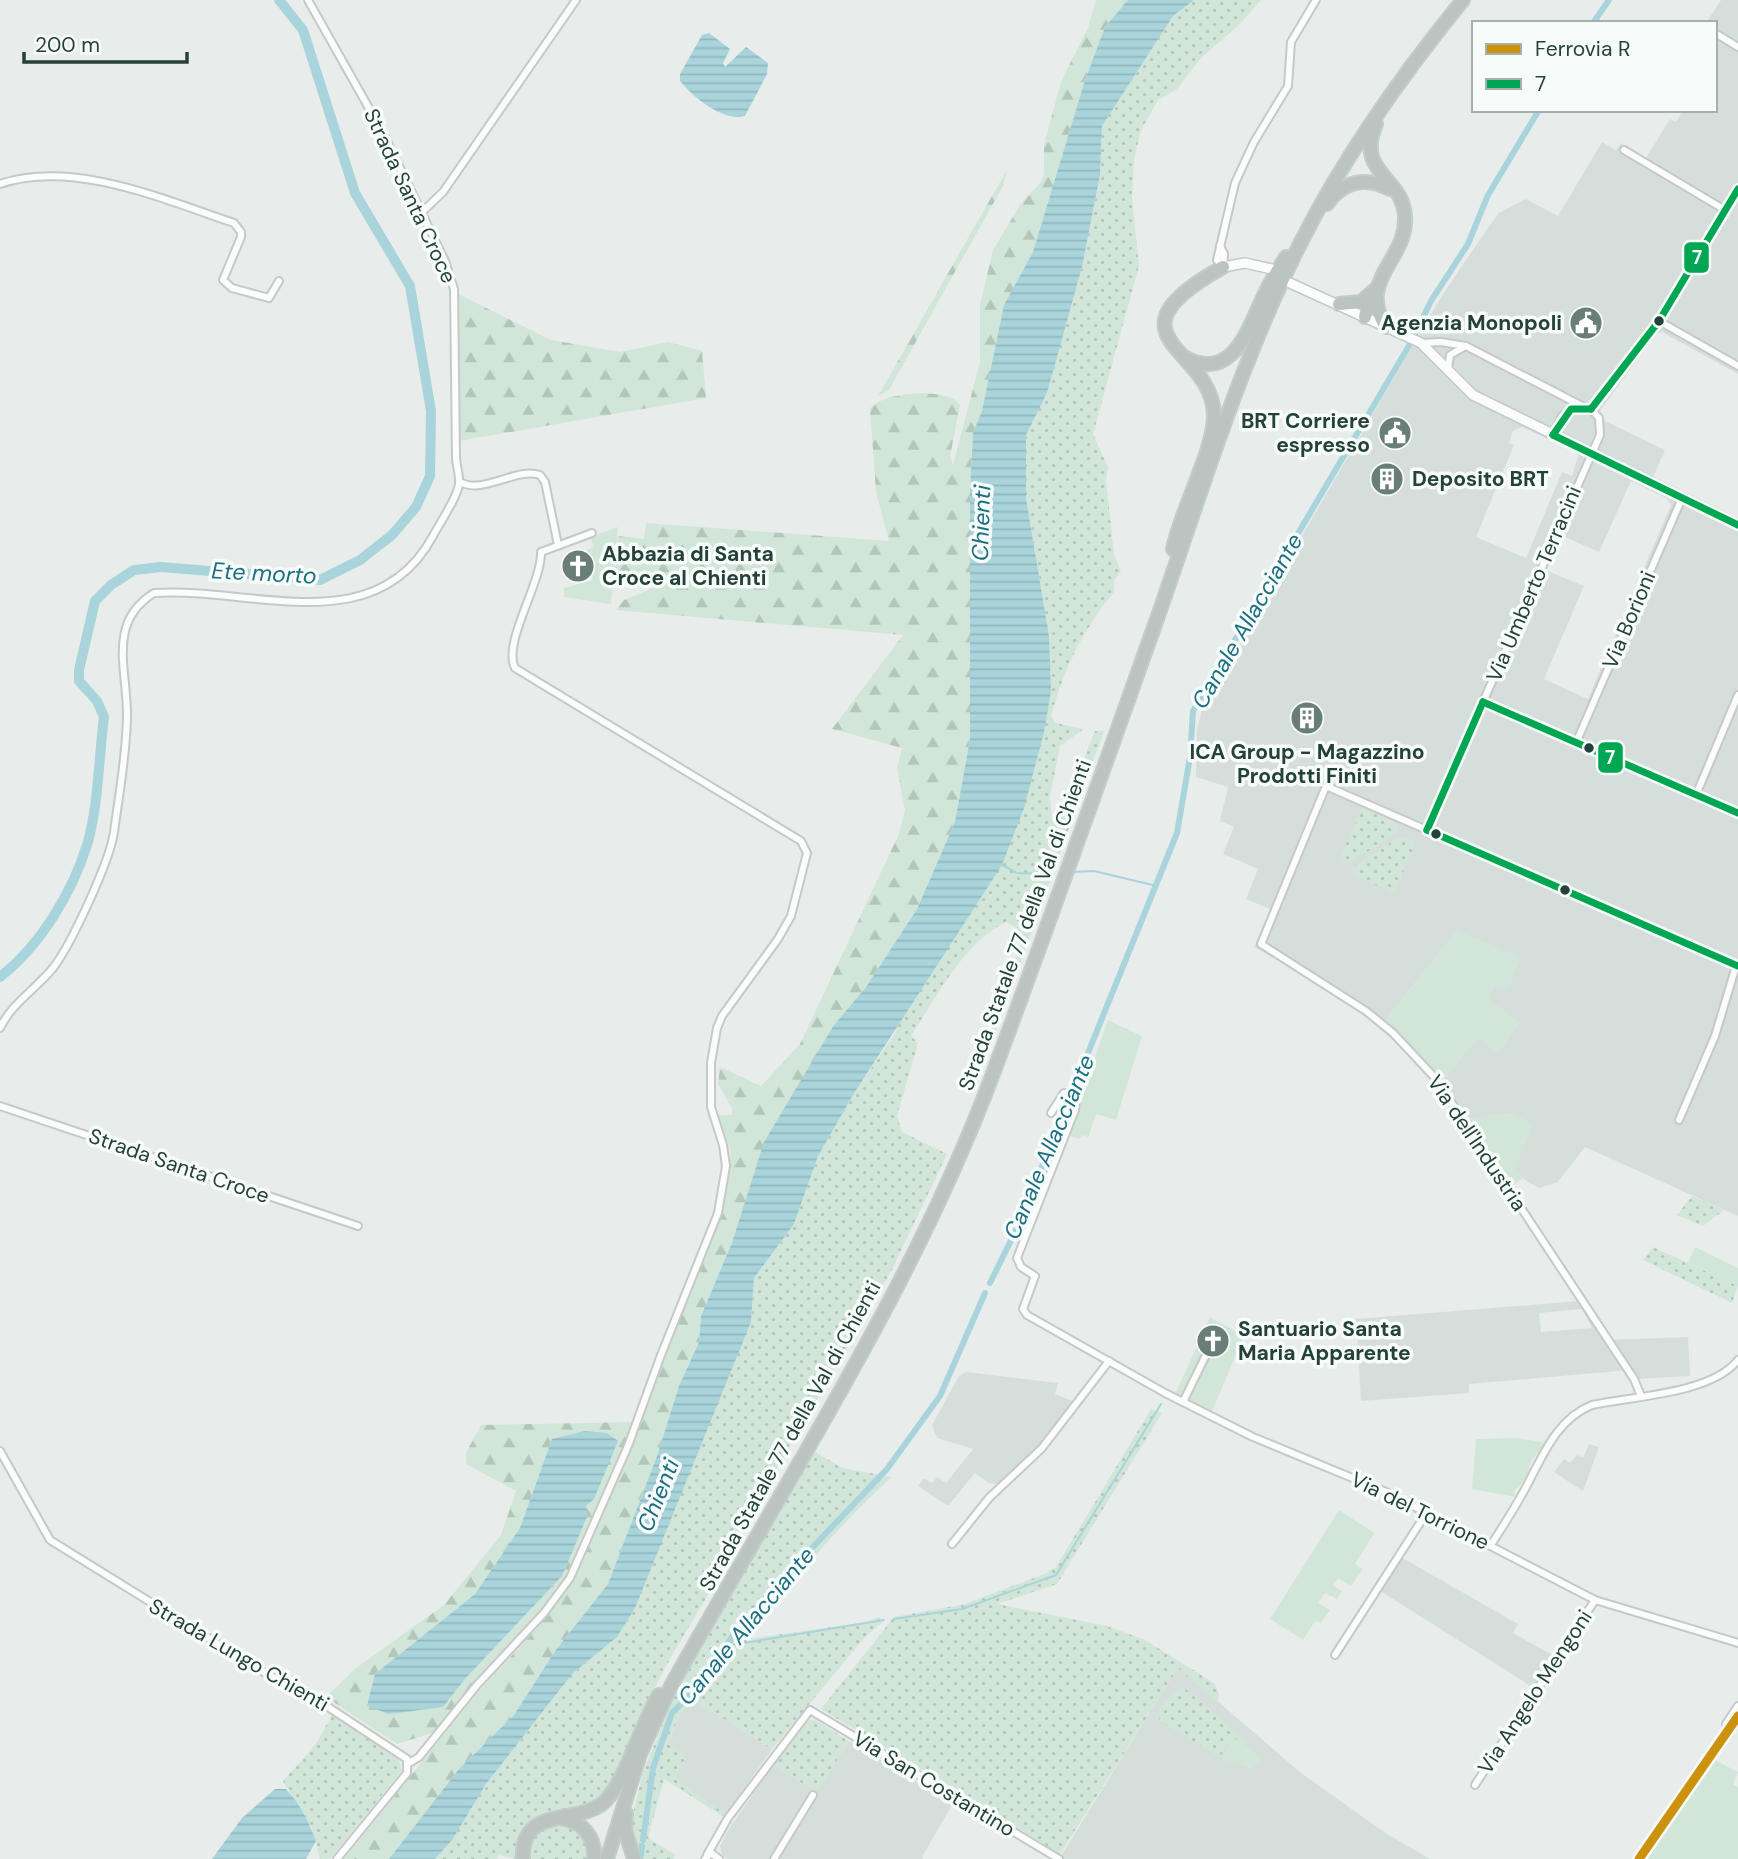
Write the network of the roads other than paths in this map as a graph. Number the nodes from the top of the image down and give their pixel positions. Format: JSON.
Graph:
{"nodes":[{"id":1,"x":308,"y":0,"type":"edge"},
{"id":2,"x":576,"y":0,"type":"edge"},
{"id":3,"x":1317,"y":0,"type":"edge"},
{"id":4,"x":1454,"y":0,"type":"edge"},
{"id":5,"x":1463,"y":0,"type":"edge"},
{"id":6,"x":1437,"y":32,"type":"junction"},
{"id":7,"x":1717,"y":34,"type":"edge"},
{"id":8,"x":1738,"y":47,"type":"edge"},
{"id":9,"x":1624,"y":150,"type":"dead end"},
{"id":10,"x":0,"y":183,"type":"edge"},
{"id":11,"x":1738,"y":189,"type":"edge"},
{"id":12,"x":1399,"y":196,"type":"junction"},
{"id":13,"x":1725,"y":210,"type":"junction"},
{"id":14,"x":421,"y":213,"type":"junction"},
{"id":15,"x":1286,"y":257,"type":"junction"},
{"id":16,"x":1221,"y":261,"type":"junction"},
{"id":17,"x":1271,"y":272,"type":"dead end"},
{"id":18,"x":279,"y":281,"type":"dead end"},
{"id":19,"x":1291,"y":281,"type":"dead end"},
{"id":20,"x":1374,"y":296,"type":"junction"},
{"id":21,"x":1339,"y":304,"type":"junction"},
{"id":22,"x":1272,"y":305,"type":"junction"},
{"id":23,"x":1366,"y":317,"type":"junction"},
{"id":24,"x":1659,"y":321,"type":"junction"},
{"id":25,"x":1386,"y":327,"type":"junction"},
{"id":26,"x":1415,"y":341,"type":"junction"},
{"id":27,"x":1466,"y":346,"type":"junction"},
{"id":28,"x":1179,"y":355,"type":"junction"},
{"id":29,"x":1738,"y":366,"type":"edge"},
{"id":30,"x":1447,"y":369,"type":"junction"},
{"id":31,"x":1582,"y":406,"type":"junction"},
{"id":32,"x":1591,"y":409,"type":"junction"},
{"id":33,"x":1553,"y":435,"type":"junction"},
{"id":34,"x":1591,"y":453,"type":"junction"},
{"id":35,"x":460,"y":482,"type":"junction"},
{"id":36,"x":1682,"y":498,"type":"junction"},
{"id":37,"x":1738,"y":525,"type":"edge"},
{"id":38,"x":592,"y":533,"type":"dead end"},
{"id":39,"x":558,"y":545,"type":"junction"},
{"id":40,"x":1173,"y":549,"type":"junction"},
{"id":41,"x":1738,"y":695,"type":"edge"},
{"id":42,"x":1483,"y":702,"type":"junction"},
{"id":43,"x":1122,"y":707,"type":"junction"},
{"id":44,"x":1577,"y":743,"type":"junction"},
{"id":45,"x":1696,"y":794,"type":"junction"},
{"id":46,"x":1738,"y":813,"type":"edge"},
{"id":47,"x":1427,"y":831,"type":"junction"},
{"id":48,"x":1737,"y":966,"type":"edge"},
{"id":49,"x":0,"y":1028,"type":"edge"},
{"id":50,"x":0,"y":1106,"type":"edge"},
{"id":51,"x":1051,"y":1113,"type":"dead end"},
{"id":52,"x":1679,"y":1120,"type":"dead end"},
{"id":53,"x":358,"y":1226,"type":"dead end"},
{"id":54,"x":1206,"y":1355,"type":"dead end"},
{"id":55,"x":1738,"y":1360,"type":"edge"},
{"id":56,"x":1109,"y":1361,"type":"junction"},
{"id":57,"x":1641,"y":1396,"type":"junction"},
{"id":58,"x":1183,"y":1402,"type":"junction"},
{"id":59,"x":0,"y":1451,"type":"edge"},
{"id":60,"x":1427,"y":1512,"type":"junction"},
{"id":61,"x":952,"y":1544,"type":"dead end"},
{"id":62,"x":1491,"y":1545,"type":"junction"},
{"id":63,"x":1595,"y":1600,"type":"junction"},
{"id":64,"x":1738,"y":1643,"type":"edge"},
{"id":65,"x":1335,"y":1655,"type":"dead end"},
{"id":66,"x":662,"y":1696,"type":"junction"},
{"id":67,"x":1738,"y":1706,"type":"edge"},
{"id":68,"x":1726,"y":1724,"type":"dead end"},
{"id":69,"x":409,"y":1763,"type":"junction"},
{"id":70,"x":1475,"y":1785,"type":"dead end"},
{"id":71,"x":813,"y":1795,"type":"dead end"},
{"id":72,"x":557,"y":1818,"type":"junction"},
{"id":73,"x":714,"y":1857,"type":"edge"},
{"id":74,"x":337,"y":1859,"type":"edge"},
{"id":75,"x":523,"y":1859,"type":"edge"},
{"id":76,"x":594,"y":1859,"type":"edge"},
{"id":77,"x":600,"y":1859,"type":"edge"},
{"id":78,"x":607,"y":1859,"type":"edge"},
{"id":79,"x":634,"y":1859,"type":"edge"},
{"id":80,"x":774,"y":1859,"type":"edge"},
{"id":81,"x":1059,"y":1859,"type":"edge"}],
"edges":[{"from":1,"to":14,"type":"street","name":"Strada Santa Croce"},
{"from":2,"to":14,"type":"street"},
{"from":3,"to":16,"type":"street"},
{"from":4,"to":15,"type":"highway","name":"Strada Statale 77 della Val di Chienti"},
{"from":5,"to":6,"type":"highway","name":"Strada Statale 77 della Val di Chienti"},
{"from":6,"to":12,"type":"highway"},
{"from":6,"to":22,"type":"highway","name":"Strada Statale 77 della Val di Chienti"},
{"from":7,"to":8,"type":"street"},
{"from":9,"to":13,"type":"street"},
{"from":10,"to":18,"type":"street"},
{"from":11,"to":13,"type":"street"},
{"from":12,"to":20,"type":"highway"},
{"from":12,"to":22,"type":"highway"},
{"from":13,"to":24,"type":"street"},
{"from":14,"to":35,"type":"street","name":"Strada Santa Croce"},
{"from":15,"to":28,"type":"highway"},
{"from":15,"to":40,"type":"highway","name":"Strada Statale 77 della Val di Chienti"},
{"from":16,"to":17,"type":"street"},
{"from":16,"to":28,"type":"highway"},
{"from":19,"to":21,"type":"street"},
{"from":20,"to":21,"type":"highway"},
{"from":20,"to":23,"type":"highway"},
{"from":20,"to":25,"type":"highway"},
{"from":21,"to":23,"type":"street"},
{"from":22,"to":43,"type":"highway","name":"Strada Statale 77 della Val di Chienti"},
{"from":23,"to":25,"type":"street"},
{"from":24,"to":29,"type":"street"},
{"from":24,"to":32,"type":"street"},
{"from":25,"to":26,"type":"street"},
{"from":26,"to":27,"type":"street"},
{"from":26,"to":30,"type":"street"},
{"from":27,"to":30,"type":"street"},
{"from":27,"to":31,"type":"street"},
{"from":28,"to":40,"type":"highway"},
{"from":30,"to":33,"type":"street"},
{"from":31,"to":32,"type":"street"},
{"from":31,"to":33,"type":"street"},
{"from":32,"to":34,"type":"street","name":"Via Umberto Terracini"},
{"from":33,"to":34,"type":"street"},
{"from":34,"to":36,"type":"street"},
{"from":34,"to":42,"type":"street","name":"Via Umberto Terracini"},
{"from":35,"to":39,"type":"street"},
{"from":35,"to":49,"type":"street"},
{"from":36,"to":37,"type":"street"},
{"from":36,"to":44,"type":"street","name":"Via Borioni"},
{"from":38,"to":39,"type":"street"},
{"from":39,"to":69,"type":"street"},
{"from":40,"to":43,"type":"highway","name":"Strada Statale 77 della Val di Chienti"},
{"from":41,"to":45,"type":"street"},
{"from":42,"to":44,"type":"street"},
{"from":42,"to":47,"type":"street","name":"Via Umberto Terracini"},
{"from":43,"to":66,"type":"highway","name":"Strada Statale 77 della Val di Chienti"},
{"from":44,"to":45,"type":"street"},
{"from":45,"to":46,"type":"street"},
{"from":47,"to":48,"type":"street"},
{"from":47,"to":57,"type":"street","name":"Via dell'Industria"},
{"from":48,"to":52,"type":"street"},
{"from":50,"to":53,"type":"street","name":"Strada Santa Croce"},
{"from":51,"to":56,"type":"street","name":"Via del Torrione"},
{"from":54,"to":58,"type":"street"},
{"from":55,"to":57,"type":"street"},
{"from":56,"to":58,"type":"street","name":"Via del Torrione"},
{"from":56,"to":61,"type":"street"},
{"from":57,"to":62,"type":"street"},
{"from":58,"to":60,"type":"street","name":"Via del Torrione"},
{"from":59,"to":69,"type":"street","name":"Strada Lungo Chienti"},
{"from":60,"to":62,"type":"street","name":"Via del Torrione"},
{"from":60,"to":65,"type":"street"},
{"from":62,"to":63,"type":"street","name":"Via del Torrione"},
{"from":63,"to":64,"type":"street","name":"Via del Torrione"},
{"from":63,"to":70,"type":"street","name":"Via Angelo Mengoni"},
{"from":66,"to":72,"type":"highway"},
{"from":66,"to":77,"type":"highway","name":"Strada Statale 77 della Val di Chienti"},
{"from":66,"to":78,"type":"highway","name":"Strada Statale 77 della Val di Chienti"},
{"from":66,"to":79,"type":"highway"},
{"from":67,"to":68,"type":"street"},
{"from":69,"to":74,"type":"street"},
{"from":71,"to":80,"type":"street"},
{"from":72,"to":75,"type":"highway"},
{"from":72,"to":76,"type":"highway"},
{"from":73,"to":81,"type":"street","name":"Via San Costantino"}]}
